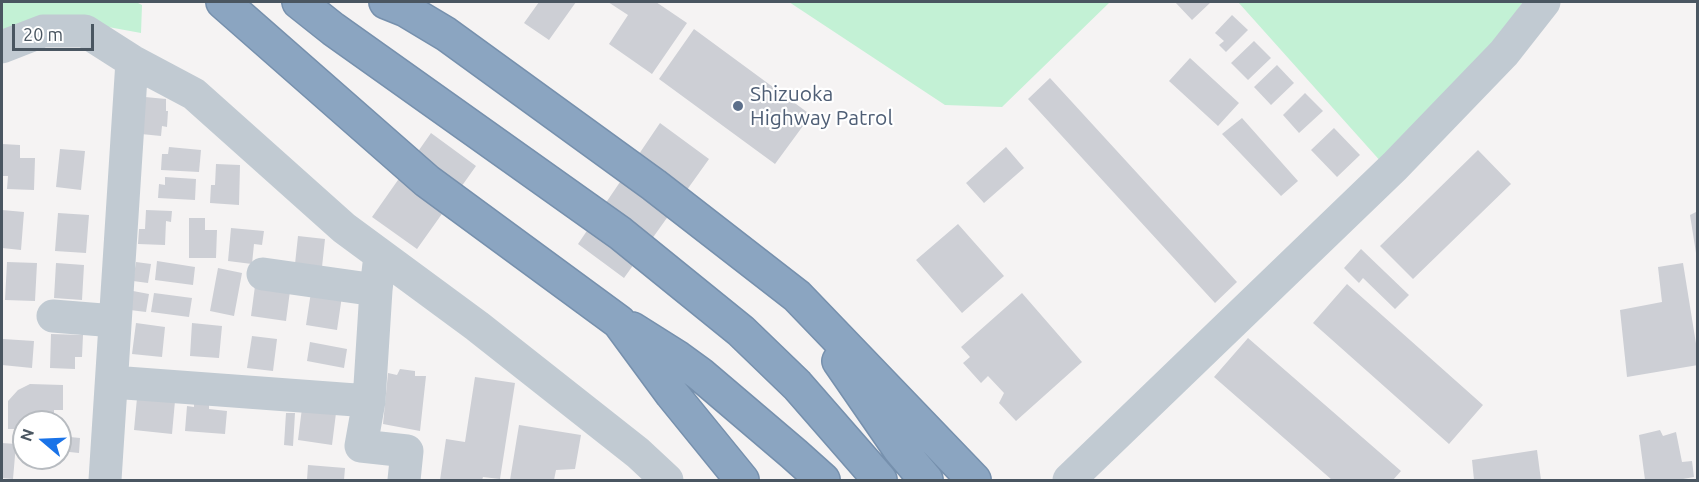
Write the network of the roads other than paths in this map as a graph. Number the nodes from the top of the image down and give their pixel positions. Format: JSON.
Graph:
{"nodes":[{"id":1,"x":208,"y":2,"type":"edge"},
{"id":2,"x":299,"y":2,"type":"edge"},
{"id":3,"x":386,"y":2,"type":"edge"},
{"id":4,"x":1544,"y":2,"type":"edge"},
{"id":5,"x":231,"y":8,"type":"edge"},
{"id":6,"x":2,"y":47,"type":"edge"},
{"id":7,"x":132,"y":61,"type":"junction"},
{"id":8,"x":380,"y":255,"type":"junction"},
{"id":9,"x":263,"y":274,"type":"dead end"},
{"id":10,"x":376,"y":290,"type":"junction"},
{"id":11,"x":797,"y":296,"type":"junction"},
{"id":12,"x":53,"y":316,"type":"dead end"},
{"id":13,"x":115,"y":321,"type":"junction"},
{"id":14,"x":619,"y":322,"type":"junction"},
{"id":15,"x":112,"y":382,"type":"junction"},
{"id":16,"x":672,"y":394,"type":"junction"},
{"id":17,"x":369,"y":401,"type":"junction"},
{"id":18,"x":105,"y":480,"type":"edge"},
{"id":19,"x":404,"y":480,"type":"edge"},
{"id":20,"x":667,"y":480,"type":"edge"},
{"id":21,"x":742,"y":480,"type":"edge"},
{"id":22,"x":769,"y":480,"type":"edge"},
{"id":23,"x":823,"y":480,"type":"edge"},
{"id":24,"x":880,"y":480,"type":"edge"},
{"id":25,"x":926,"y":480,"type":"edge"},
{"id":26,"x":975,"y":480,"type":"edge"},
{"id":27,"x":1069,"y":480,"type":"edge"}],
"edges":[{"from":1,"to":5,"type":"highway"},
{"from":2,"to":24,"type":"highway"},
{"from":3,"to":11,"type":"highway"},
{"from":4,"to":27,"type":"street"},
{"from":5,"to":14,"type":"highway"},
{"from":6,"to":7,"type":"street"},
{"from":7,"to":8,"type":"street"},
{"from":7,"to":13,"type":"street"},
{"from":8,"to":10,"type":"street"},
{"from":8,"to":20,"type":"street"},
{"from":9,"to":10,"type":"street"},
{"from":10,"to":17,"type":"street"},
{"from":11,"to":25,"type":"highway"},
{"from":11,"to":26,"type":"highway"},
{"from":12,"to":13,"type":"street"},
{"from":13,"to":15,"type":"street"},
{"from":14,"to":16,"type":"highway"},
{"from":14,"to":23,"type":"highway"},
{"from":15,"to":17,"type":"street"},
{"from":15,"to":18,"type":"street"},
{"from":16,"to":21,"type":"highway"},
{"from":16,"to":22,"type":"highway"},
{"from":17,"to":19,"type":"street"}]}
